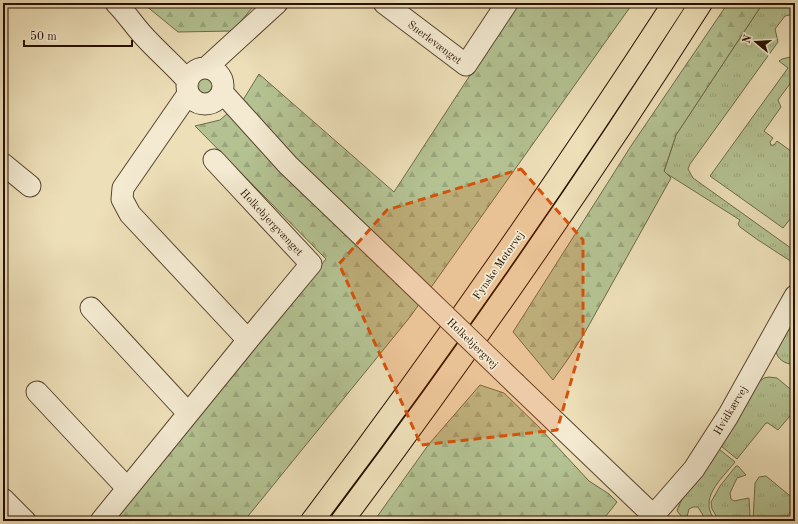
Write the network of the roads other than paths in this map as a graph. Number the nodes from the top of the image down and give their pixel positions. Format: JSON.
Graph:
{"nodes":[{"id":1,"x":277,"y":3,"type":"edge"},
{"id":2,"x":384,"y":3,"type":"edge"},
{"id":3,"x":506,"y":3,"type":"edge"},
{"id":4,"x":674,"y":3,"type":"edge"},
{"id":5,"x":701,"y":3,"type":"edge"},
{"id":6,"x":121,"y":8,"type":"edge"},
{"id":7,"x":204,"y":86,"type":"junction"},
{"id":8,"x":214,"y":160,"type":"dead end"},
{"id":9,"x":3,"y":164,"type":"edge"},
{"id":10,"x":30,"y":186,"type":"dead end"},
{"id":11,"x":795,"y":296,"type":"edge"},
{"id":12,"x":91,"y":308,"type":"dead end"},
{"id":13,"x":248,"y":340,"type":"junction"},
{"id":14,"x":37,"y":392,"type":"dead end"},
{"id":15,"x":188,"y":413,"type":"junction"},
{"id":16,"x":127,"y":488,"type":"junction"},
{"id":17,"x":3,"y":499,"type":"edge"},
{"id":18,"x":656,"y":518,"type":"edge"},
{"id":19,"x":25,"y":521,"type":"edge"},
{"id":20,"x":101,"y":521,"type":"edge"},
{"id":21,"x":312,"y":521,"type":"edge"},
{"id":22,"x":342,"y":521,"type":"edge"}],
"edges":[{"from":1,"to":7,"type":"street"},
{"from":2,"to":3,"type":"street","name":"Snerlevænget"},
{"from":4,"to":21,"type":"highway","name":"Fynske Motorvej"},
{"from":5,"to":22,"type":"highway","name":"Fynske Motorvej"},
{"from":6,"to":7,"type":"street","name":"Holkebjergvej"},
{"from":7,"to":13,"type":"street"},
{"from":7,"to":18,"type":"street","name":"Holkebjergvej","bridge":true},
{"from":8,"to":13,"type":"street","name":"Holkebjergvænget"},
{"from":9,"to":10,"type":"street"},
{"from":11,"to":18,"type":"street","name":"Hvidkærvej"},
{"from":12,"to":15,"type":"street"},
{"from":13,"to":15,"type":"street","name":"Holkebjergvænget"},
{"from":14,"to":16,"type":"street"},
{"from":15,"to":16,"type":"street","name":"Holkebjergvænget"},
{"from":16,"to":20,"type":"street","name":"Holkebjergvænget"},
{"from":17,"to":19,"type":"street"}]}
